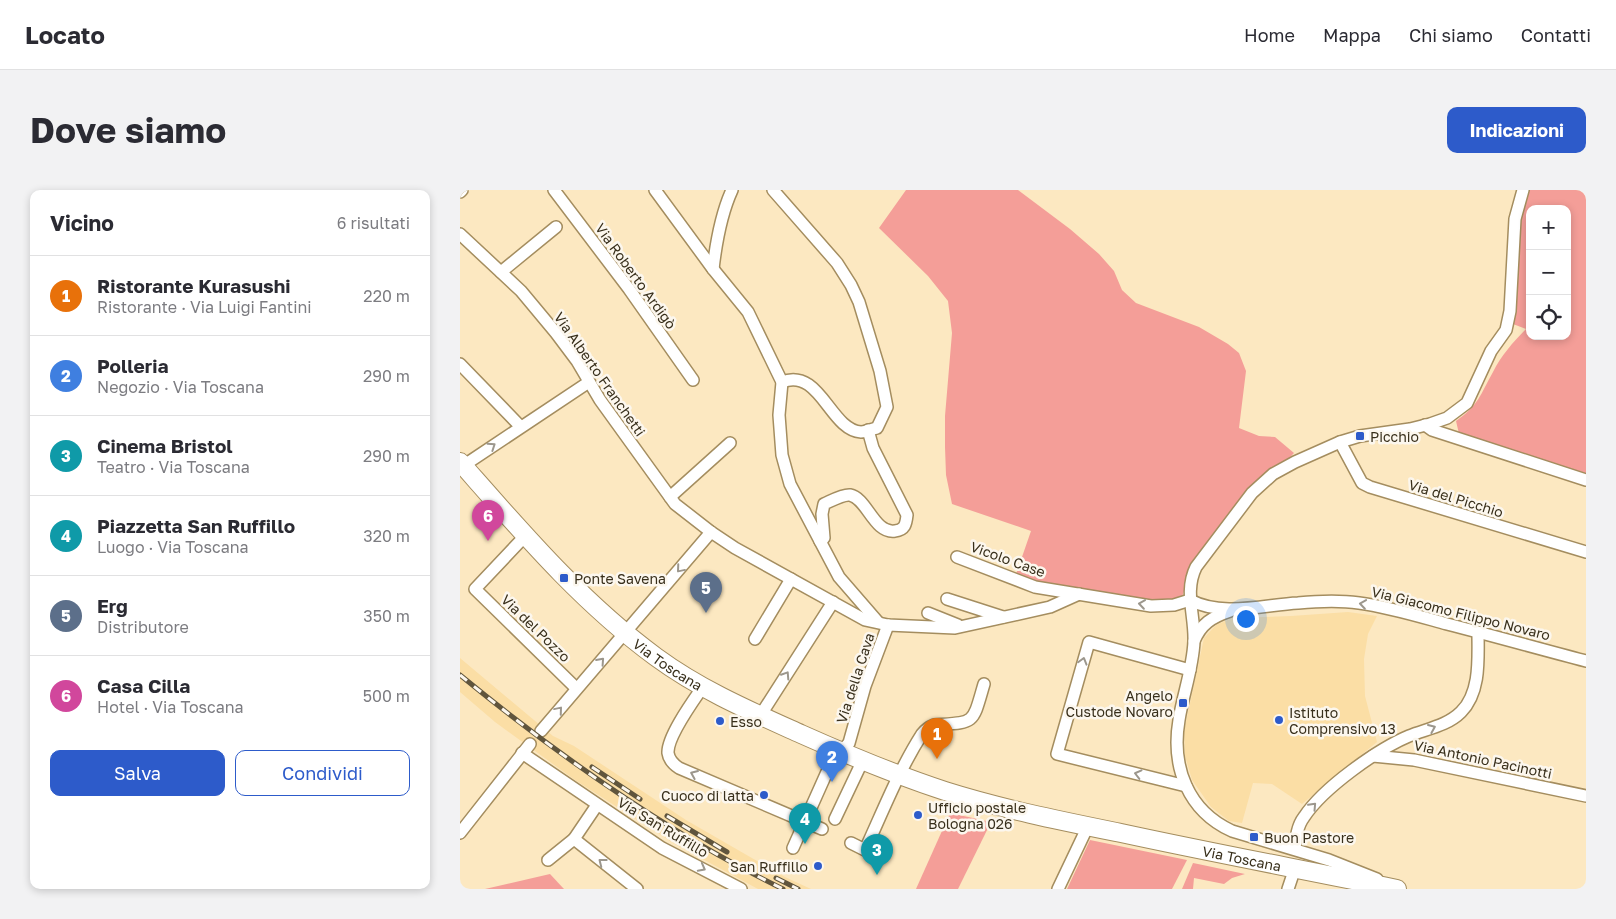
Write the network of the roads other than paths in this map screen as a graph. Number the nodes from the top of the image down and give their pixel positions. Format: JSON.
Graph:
{"nodes":[{"id":1,"x":554,"y":190,"type":"edge"},
{"id":2,"x":655,"y":190,"type":"edge"},
{"id":3,"x":732,"y":190,"type":"edge"},
{"id":4,"x":773,"y":190,"type":"edge"},
{"id":5,"x":1523,"y":190,"type":"edge"},
{"id":6,"x":556,"y":227,"type":"dead end"},
{"id":7,"x":460,"y":234,"type":"edge"},
{"id":8,"x":713,"y":269,"type":"junction"},
{"id":9,"x":501,"y":272,"type":"junction"},
{"id":10,"x":460,"y":364,"type":"edge"},
{"id":11,"x":693,"y":380,"type":"dead end"},
{"id":12,"x":589,"y":382,"type":"junction"},
{"id":13,"x":782,"y":382,"type":"junction"},
{"id":14,"x":1425,"y":425,"type":"junction"},
{"id":15,"x":520,"y":426,"type":"junction"},
{"id":16,"x":868,"y":430,"type":"junction"},
{"id":17,"x":1340,"y":442,"type":"junction"},
{"id":18,"x":730,"y":443,"type":"dead end"},
{"id":19,"x":462,"y":464,"type":"edge"},
{"id":20,"x":1586,"y":480,"type":"edge"},
{"id":21,"x":670,"y":497,"type":"junction"},
{"id":22,"x":711,"y":532,"type":"junction"},
{"id":23,"x":526,"y":535,"type":"junction"},
{"id":24,"x":820,"y":541,"type":"junction"},
{"id":25,"x":1586,"y":552,"type":"edge"},
{"id":26,"x":957,"y":557,"type":"dead end"},
{"id":27,"x":791,"y":579,"type":"junction"},
{"id":28,"x":1079,"y":594,"type":"junction"},
{"id":29,"x":947,"y":599,"type":"dead end"},
{"id":30,"x":1190,"y":600,"type":"junction"},
{"id":31,"x":833,"y":602,"type":"junction"},
{"id":32,"x":1238,"y":608,"type":"junction"},
{"id":33,"x":928,"y":613,"type":"dead end"},
{"id":34,"x":1005,"y":618,"type":"junction"},
{"id":35,"x":883,"y":624,"type":"junction"},
{"id":36,"x":962,"y":627,"type":"junction"},
{"id":37,"x":1478,"y":632,"type":"junction"},
{"id":38,"x":625,"y":634,"type":"junction"},
{"id":39,"x":755,"y":639,"type":"dead end"},
{"id":40,"x":1194,"y":642,"type":"junction"},
{"id":41,"x":1586,"y":661,"type":"edge"},
{"id":42,"x":1190,"y":670,"type":"junction"},
{"id":43,"x":984,"y":684,"type":"dead end"},
{"id":44,"x":576,"y":688,"type":"junction"},
{"id":45,"x":702,"y":688,"type":"junction"},
{"id":46,"x":760,"y":716,"type":"junction"},
{"id":47,"x":541,"y":731,"type":"dead end"},
{"id":48,"x":842,"y":751,"type":"junction"},
{"id":49,"x":1373,"y":756,"type":"junction"},
{"id":50,"x":863,"y":760,"type":"junction"},
{"id":51,"x":900,"y":776,"type":"junction"},
{"id":52,"x":1186,"y":786,"type":"junction"},
{"id":53,"x":1586,"y":796,"type":"edge"},
{"id":54,"x":597,"y":805,"type":"junction"},
{"id":55,"x":835,"y":819,"type":"dead end"},
{"id":56,"x":804,"y":820,"type":"junction"},
{"id":57,"x":1088,"y":826,"type":"junction"},
{"id":58,"x":822,"y":829,"type":"dead end"},
{"id":59,"x":460,"y":833,"type":"edge"},
{"id":60,"x":575,"y":836,"type":"junction"},
{"id":61,"x":851,"y":843,"type":"dead end"},
{"id":62,"x":793,"y":848,"type":"dead end"},
{"id":63,"x":1295,"y":849,"type":"junction"},
{"id":64,"x":548,"y":860,"type":"dead end"},
{"id":65,"x":1330,"y":867,"type":"junction"},
{"id":66,"x":1295,"y":868,"type":"junction"},
{"id":67,"x":637,"y":889,"type":"edge"},
{"id":68,"x":741,"y":889,"type":"edge"},
{"id":69,"x":1058,"y":889,"type":"edge"},
{"id":70,"x":1288,"y":889,"type":"edge"},
{"id":71,"x":1399,"y":889,"type":"edge"}],
"edges":[{"from":1,"to":11,"type":"street","name":"Via Roberto Ardigò"},
{"from":2,"to":8,"type":"street"},
{"from":3,"to":8,"type":"street"},
{"from":4,"to":16,"type":"street"},
{"from":5,"to":14,"type":"street"},
{"from":6,"to":9,"type":"street"},
{"from":7,"to":9,"type":"street","name":"Via Alberto Franchetti"},
{"from":8,"to":13,"type":"street"},
{"from":9,"to":12,"type":"street","name":"Via Alberto Franchetti"},
{"from":10,"to":15,"type":"street"},
{"from":12,"to":15,"type":"street"},
{"from":12,"to":21,"type":"street","name":"Via Alberto Franchetti"},
{"from":13,"to":16,"type":"street"},
{"from":13,"to":24,"type":"street"},
{"from":14,"to":17,"type":"street"},
{"from":14,"to":20,"type":"street"},
{"from":19,"to":15,"type":"street","one_way":true},
{"from":16,"to":24,"type":"street"},
{"from":17,"to":25,"type":"street","name":"Via del Picchio"},
{"from":17,"to":30,"type":"street"},
{"from":18,"to":21,"type":"street"},
{"from":19,"to":23,"type":"main road","name":"Via Toscana"},
{"from":21,"to":22,"type":"street","name":"Via Alberto Franchetti"},
{"from":22,"to":27,"type":"street","name":"Via Alberto Franchetti"},
{"from":22,"to":38,"type":"street","one_way":true},
{"from":23,"to":38,"type":"main road","name":"Via Toscana"},
{"from":23,"to":44,"type":"street","name":"Via del Pozzo"},
{"from":24,"to":35,"type":"street"},
{"from":26,"to":28,"type":"street","name":"Vicolo Case"},
{"from":27,"to":31,"type":"street","name":"Via Alberto Franchetti"},
{"from":27,"to":39,"type":"street"},
{"from":30,"to":28,"type":"street","one_way":true},
{"from":28,"to":34,"type":"street","name":"Via della Cava"},
{"from":29,"to":34,"type":"street"},
{"from":30,"to":32,"type":"street","name":"Via Giacomo Filippo Novaro"},
{"from":30,"to":40,"type":"street"},
{"from":31,"to":35,"type":"street","name":"Via Alberto Franchetti"},
{"from":46,"to":31,"type":"street","one_way":true},
{"from":37,"to":32,"type":"street","name":"Via Giacomo Filippo Novaro","one_way":true},
{"from":32,"to":40,"type":"street","name":"Via Giacomo Filippo Novaro"},
{"from":33,"to":36,"type":"street"},
{"from":34,"to":36,"type":"street","name":"Via della Cava"},
{"from":35,"to":36,"type":"street","name":"Via della Cava"},
{"from":35,"to":48,"type":"street","name":"Via della Cava"},
{"from":37,"to":41,"type":"street","name":"Via Giacomo Filippo Novaro"},
{"from":49,"to":37,"type":"street","one_way":true},
{"from":44,"to":38,"type":"street","one_way":true},
{"from":38,"to":45,"type":"main road","name":"Via Toscana"},
{"from":40,"to":42,"type":"street"},
{"from":42,"to":52,"type":"street"},
{"from":52,"to":42,"type":"street","one_way":true},
{"from":43,"to":51,"type":"street"},
{"from":47,"to":44,"type":"street","one_way":true},
{"from":45,"to":46,"type":"main road","name":"Via Toscana"},
{"from":56,"to":45,"type":"street","one_way":true},
{"from":46,"to":48,"type":"main road","name":"Via Toscana"},
{"from":48,"to":50,"type":"main road","name":"Via Toscana"},
{"from":48,"to":56,"type":"street"},
{"from":49,"to":53,"type":"street","name":"Via Antonio Pacinotti"},
{"from":63,"to":49,"type":"street","one_way":true},
{"from":50,"to":51,"type":"main road","name":"Via Toscana"},
{"from":50,"to":55,"type":"street"},
{"from":51,"to":57,"type":"main road","name":"Via Toscana"},
{"from":51,"to":61,"type":"street"},
{"from":52,"to":63,"type":"street"},
{"from":54,"to":59,"type":"street","name":"Via San Ruffillo"},
{"from":54,"to":60,"type":"street","name":"Via San Ruffillo"},
{"from":54,"to":68,"type":"street","name":"Via San Ruffillo","one_way":true},
{"from":56,"to":58,"type":"street"},
{"from":56,"to":62,"type":"street"},
{"from":57,"to":66,"type":"main road","name":"Via Toscana"},
{"from":57,"to":69,"type":"street"},
{"from":60,"to":64,"type":"street","name":"Via San Ruffillo"},
{"from":67,"to":60,"type":"street","one_way":true},
{"from":63,"to":65,"type":"street"},
{"from":65,"to":66,"type":"main road","name":"Via Toscana"},
{"from":65,"to":71,"type":"main road","name":"Via Toscana"},
{"from":66,"to":70,"type":"street"}]}
